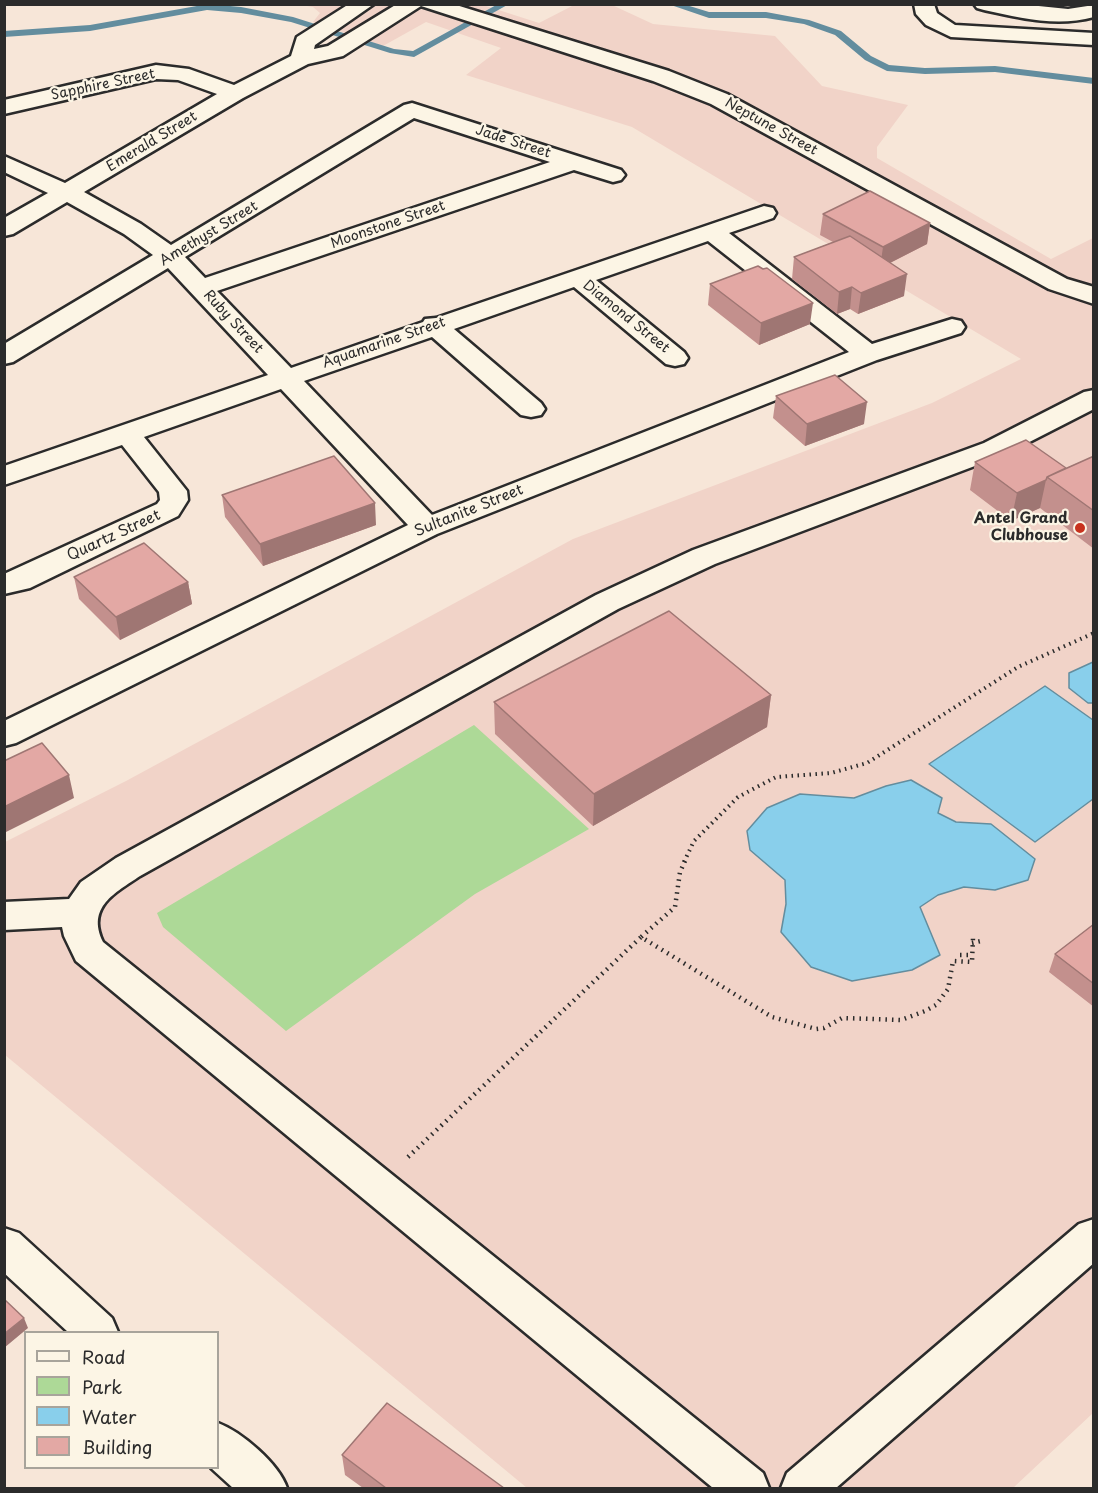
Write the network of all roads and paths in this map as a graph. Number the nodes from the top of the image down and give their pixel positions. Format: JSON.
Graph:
{"nodes":[{"id":1,"x":364,"y":4,"type":"edge"},
{"id":2,"x":412,"y":4,"type":"edge"},
{"id":3,"x":924,"y":4,"type":"edge"},
{"id":4,"x":984,"y":4,"type":"edge"},
{"id":5,"x":435,"y":6,"type":"edge"},
{"id":6,"x":1092,"y":15,"type":"edge"},
{"id":7,"x":1094,"y":39,"type":"edge"},
{"id":8,"x":301,"y":59,"type":"junction"},
{"id":9,"x":235,"y":93,"type":"junction"},
{"id":10,"x":4,"y":108,"type":"edge"},
{"id":11,"x":412,"y":110,"type":"joint"},
{"id":12,"x":574,"y":162,"type":"junction"},
{"id":13,"x":4,"y":163,"type":"edge"},
{"id":14,"x":613,"y":175,"type":"dead end"},
{"id":15,"x":68,"y":193,"type":"junction"},
{"id":16,"x":764,"y":213,"type":"dead end"},
{"id":17,"x":4,"y":229,"type":"edge"},
{"id":18,"x":711,"y":231,"type":"junction"},
{"id":19,"x":171,"y":257,"type":"junction"},
{"id":20,"x":577,"y":277,"type":"junction"},
{"id":21,"x":201,"y":288,"type":"junction"},
{"id":22,"x":1094,"y":296,"type":"edge"},
{"id":23,"x":434,"y":326,"type":"junction"},
{"id":24,"x":951,"y":327,"type":"dead end"},
{"id":25,"x":868,"y":354,"type":"junction"},
{"id":26,"x":4,"y":356,"type":"edge"},
{"id":27,"x":675,"y":358,"type":"dead end"},
{"id":28,"x":285,"y":377,"type":"junction"},
{"id":29,"x":1094,"y":398,"type":"edge"},
{"id":30,"x":531,"y":409,"type":"dead end"},
{"id":31,"x":126,"y":432,"type":"junction"},
{"id":32,"x":4,"y":476,"type":"edge"},
{"id":33,"x":427,"y":527,"type":"junction"},
{"id":34,"x":4,"y":584,"type":"edge"},
{"id":35,"x":1094,"y":633,"type":"edge"},
{"id":36,"x":4,"y":735,"type":"edge"},
{"id":37,"x":79,"y":912,"type":"junction"},
{"id":38,"x":4,"y":916,"type":"edge"},
{"id":39,"x":641,"y":937,"type":"junction"},
{"id":40,"x":981,"y":941,"type":"dead end"},
{"id":41,"x":960,"y":955,"type":"dead end"},
{"id":42,"x":972,"y":955,"type":"junction"},
{"id":43,"x":376,"y":1187,"type":"junction"},
{"id":44,"x":1094,"y":1236,"type":"edge"},
{"id":45,"x":4,"y":1246,"type":"edge"},
{"id":46,"x":96,"y":1331,"type":"edge"},
{"id":47,"x":219,"y":1445,"type":"edge"},
{"id":48,"x":265,"y":1488,"type":"edge"},
{"id":49,"x":747,"y":1488,"type":"edge"},
{"id":50,"x":803,"y":1488,"type":"edge"}],
"edges":[{"from":1,"to":8,"type":"street"},
{"from":2,"to":8,"type":"street","name":"Emerald Street"},
{"from":3,"to":7,"type":"street"},
{"from":4,"to":6,"type":"street"},
{"from":5,"to":22,"type":"street","name":"Neptune Street"},
{"from":8,"to":9,"type":"street","name":"Emerald Street"},
{"from":9,"to":10,"type":"street","name":"Sapphire Street"},
{"from":9,"to":15,"type":"street","name":"Emerald Street"},
{"from":11,"to":12,"type":"street","name":"Jade Street"},
{"from":11,"to":19,"type":"street","name":"Amethyst Street"},
{"from":12,"to":14,"type":"street","name":"Jade Street"},
{"from":12,"to":21,"type":"street","name":"Moonstone Street"},
{"from":13,"to":15,"type":"street","name":"Ruby Street"},
{"from":15,"to":17,"type":"street","name":"Emerald Street"},
{"from":15,"to":19,"type":"street","name":"Ruby Street"},
{"from":16,"to":18,"type":"street","name":"Aquamarine Street"},
{"from":18,"to":20,"type":"street","name":"Aquamarine Street"},
{"from":18,"to":25,"type":"street"},
{"from":19,"to":21,"type":"street","name":"Ruby Street"},
{"from":19,"to":26,"type":"street","name":"Amethyst Street"},
{"from":20,"to":23,"type":"street","name":"Aquamarine Street"},
{"from":20,"to":27,"type":"street","name":"Diamond Street"},
{"from":21,"to":28,"type":"street","name":"Ruby Street"},
{"from":23,"to":28,"type":"street","name":"Aquamarine Street"},
{"from":23,"to":30,"type":"street"},
{"from":24,"to":25,"type":"street","name":"Sultanite Street"},
{"from":25,"to":33,"type":"street","name":"Sultanite Street"},
{"from":28,"to":31,"type":"street","name":"Aquamarine Street"},
{"from":28,"to":33,"type":"street","name":"Ruby Street"},
{"from":29,"to":37,"type":"street"},
{"from":31,"to":32,"type":"street","name":"Aquamarine Street"},
{"from":31,"to":34,"type":"street","name":"Quartz Street"},
{"from":33,"to":36,"type":"street","name":"Sultanite Street"},
{"from":35,"to":39,"type":"path"},
{"from":37,"to":38,"type":"street"},
{"from":37,"to":43,"type":"street"},
{"from":39,"to":42,"type":"path"},
{"from":39,"to":43,"type":"path"},
{"from":40,"to":42,"type":"path"},
{"from":41,"to":42,"type":"path"},
{"from":43,"to":49,"type":"street"},
{"from":44,"to":50,"type":"street"},
{"from":45,"to":46,"type":"street"},
{"from":47,"to":48,"type":"street"}]}
